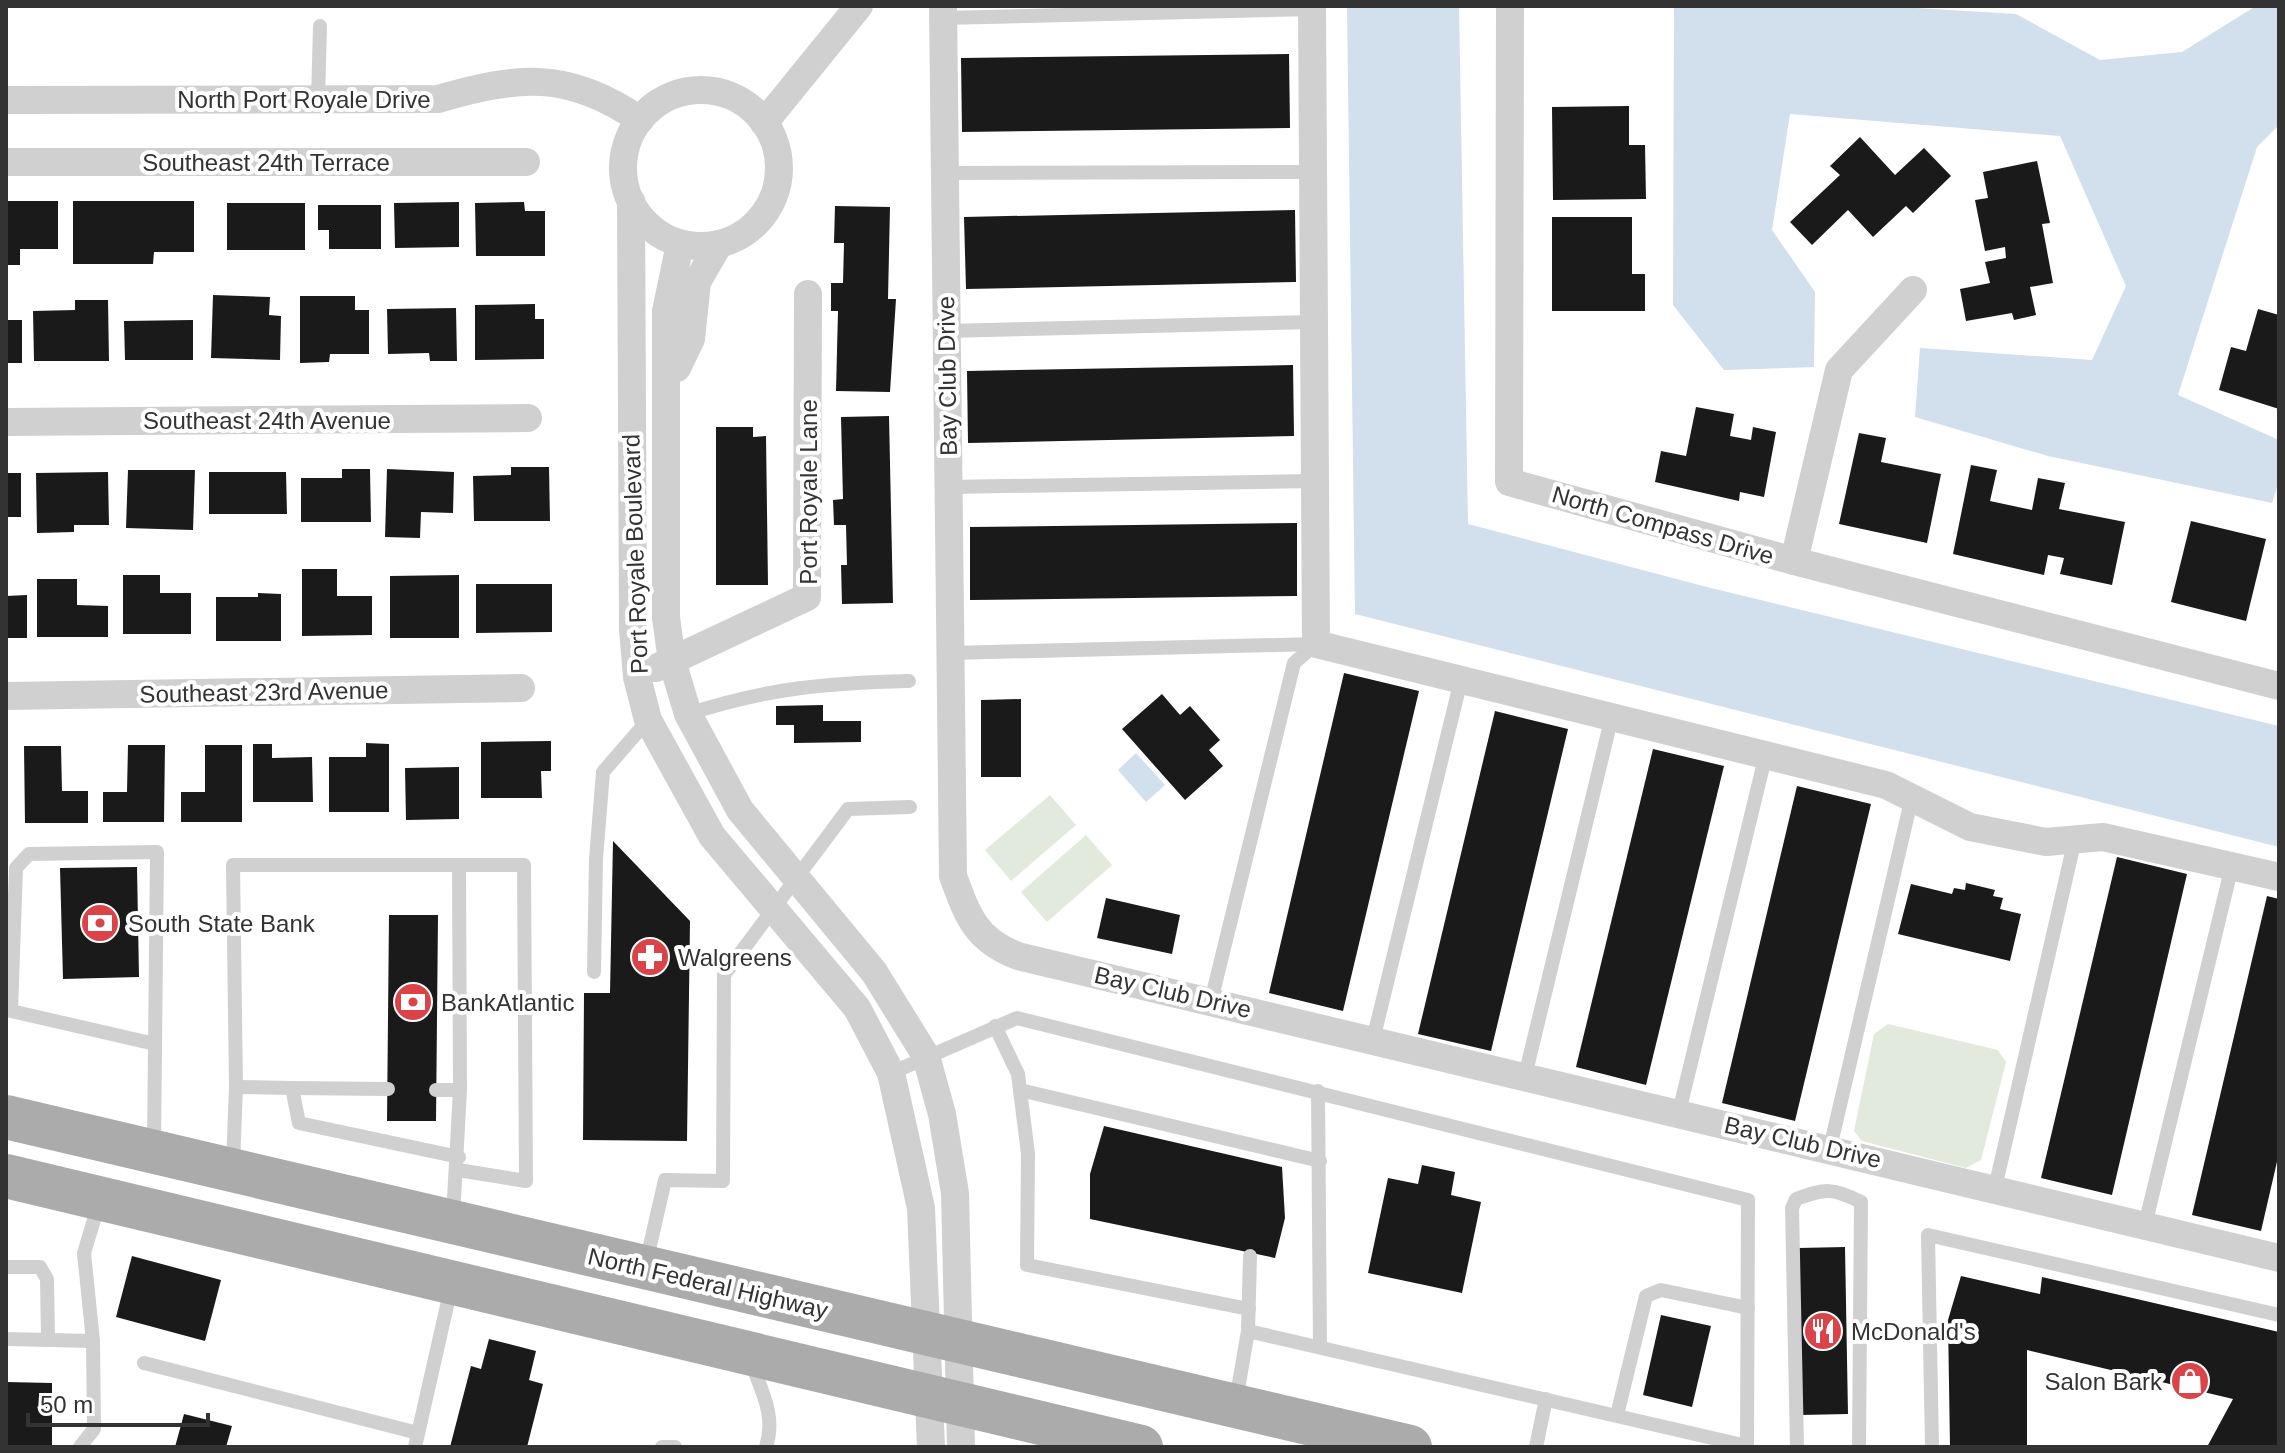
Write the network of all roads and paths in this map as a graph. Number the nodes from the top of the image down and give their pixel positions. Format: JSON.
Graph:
{"nodes":[{"id":1,"x":859,"y":6,"type":"edge"},
{"id":2,"x":1510,"y":6,"type":"edge"},
{"id":3,"x":1312,"y":8,"type":"edge"},
{"id":4,"x":943,"y":12,"type":"edge"},
{"id":5,"x":320,"y":26,"type":"dead end"},
{"id":6,"x":6,"y":100,"type":"edge"},
{"id":7,"x":318,"y":100,"type":"junction"},
{"id":8,"x":640,"y":120,"type":"junction"},
{"id":9,"x":764,"y":123,"type":"junction"},
{"id":10,"x":6,"y":162,"type":"edge"},
{"id":11,"x":526,"y":162,"type":"dead end"},
{"id":12,"x":1313,"y":172,"type":"junction"},
{"id":13,"x":944,"y":173,"type":"junction"},
{"id":14,"x":631,"y":201,"type":"junction"},
{"id":15,"x":699,"y":245,"type":"junction"},
{"id":16,"x":1913,"y":290,"type":"dead end"},
{"id":17,"x":808,"y":294,"type":"dead end"},
{"id":18,"x":1314,"y":322,"type":"junction"},
{"id":19,"x":667,"y":326,"type":"junction"},
{"id":20,"x":631,"y":327,"type":"junction"},
{"id":21,"x":946,"y":331,"type":"junction"},
{"id":22,"x":668,"y":406,"type":"junction"},
{"id":23,"x":528,"y":418,"type":"dead end"},
{"id":24,"x":6,"y":422,"type":"edge"},
{"id":25,"x":1315,"y":481,"type":"junction"},
{"id":26,"x":949,"y":487,"type":"junction"},
{"id":27,"x":1794,"y":561,"type":"junction"},
{"id":28,"x":1316,"y":644,"type":"junction"},
{"id":29,"x":950,"y":653,"type":"junction"},
{"id":30,"x":672,"y":661,"type":"junction"},
{"id":31,"x":637,"y":677,"type":"junction"},
{"id":32,"x":1461,"y":680,"type":"junction"},
{"id":33,"x":909,"y":681,"type":"dead end"},
{"id":34,"x":2279,"y":686,"type":"edge"},
{"id":35,"x":521,"y":688,"type":"dead end"},
{"id":36,"x":6,"y":696,"type":"edge"},
{"id":37,"x":688,"y":714,"type":"junction"},
{"id":38,"x":1612,"y":716,"type":"junction"},
{"id":39,"x":648,"y":720,"type":"junction"},
{"id":40,"x":1766,"y":754,"type":"junction"},
{"id":41,"x":1911,"y":801,"type":"junction"},
{"id":42,"x":910,"y":807,"type":"dead end"},
{"id":43,"x":2075,"y":839,"type":"junction"},
{"id":44,"x":459,"y":865,"type":"junction"},
{"id":45,"x":2232,"y":866,"type":"junction"},
{"id":46,"x":2279,"y":877,"type":"edge"},
{"id":47,"x":797,"y":879,"type":"junction"},
{"id":48,"x":774,"y":910,"type":"junction"},
{"id":49,"x":594,"y":972,"type":"dead end"},
{"id":50,"x":1211,"y":1001,"type":"junction"},
{"id":51,"x":995,"y":1026,"type":"junction"},
{"id":52,"x":1373,"y":1040,"type":"junction"},
{"id":53,"x":155,"y":1044,"type":"junction"},
{"id":54,"x":926,"y":1056,"type":"junction"},
{"id":55,"x":891,"y":1073,"type":"junction"},
{"id":56,"x":1525,"y":1076,"type":"junction"},
{"id":57,"x":236,"y":1087,"type":"junction"},
{"id":58,"x":292,"y":1088,"type":"junction"},
{"id":59,"x":388,"y":1089,"type":"dead end"},
{"id":60,"x":436,"y":1090,"type":"dead end"},
{"id":61,"x":460,"y":1090,"type":"junction"},
{"id":62,"x":1020,"y":1090,"type":"junction"},
{"id":63,"x":1318,"y":1091,"type":"junction"},
{"id":64,"x":1679,"y":1112,"type":"junction"},
{"id":65,"x":6,"y":1117,"type":"edge"},
{"id":66,"x":1830,"y":1148,"type":"junction"},
{"id":67,"x":154,"y":1151,"type":"junction"},
{"id":68,"x":1320,"y":1161,"type":"junction"},
{"id":69,"x":458,"y":1163,"type":"junction"},
{"id":70,"x":233,"y":1170,"type":"junction"},
{"id":71,"x":6,"y":1176,"type":"edge"},
{"id":72,"x":1995,"y":1188,"type":"junction"},
{"id":73,"x":100,"y":1198,"type":"junction"},
{"id":74,"x":452,"y":1222,"type":"junction"},
{"id":75,"x":2145,"y":1225,"type":"junction"},
{"id":76,"x":554,"y":1246,"type":"junction"},
{"id":77,"x":1250,"y":1256,"type":"dead end"},
{"id":78,"x":355,"y":1258,"type":"junction"},
{"id":79,"x":2279,"y":1258,"type":"edge"},
{"id":80,"x":6,"y":1267,"type":"edge"},
{"id":81,"x":645,"y":1267,"type":"junction"},
{"id":82,"x":453,"y":1282,"type":"junction"},
{"id":83,"x":1748,"y":1308,"type":"junction"},
{"id":84,"x":1249,"y":1309,"type":"junction"},
{"id":85,"x":2279,"y":1315,"type":"edge"},
{"id":86,"x":1248,"y":1331,"type":"junction"},
{"id":87,"x":48,"y":1338,"type":"junction"},
{"id":88,"x":942,"y":1338,"type":"junction"},
{"id":89,"x":6,"y":1339,"type":"edge"},
{"id":90,"x":93,"y":1341,"type":"junction"},
{"id":91,"x":1320,"y":1347,"type":"junction"},
{"id":92,"x":746,"y":1351,"type":"junction"},
{"id":93,"x":144,"y":1363,"type":"dead end"},
{"id":94,"x":1546,"y":1399,"type":"junction"},
{"id":95,"x":1235,"y":1405,"type":"junction"},
{"id":96,"x":1617,"y":1415,"type":"junction"},
{"id":97,"x":949,"y":1416,"type":"edge"},
{"id":98,"x":416,"y":1440,"type":"edge"},
{"id":99,"x":1747,"y":1446,"type":"edge"},
{"id":100,"x":80,"y":1447,"type":"edge"},
{"id":101,"x":662,"y":1447,"type":"edge"},
{"id":102,"x":675,"y":1447,"type":"edge"},
{"id":103,"x":766,"y":1447,"type":"edge"},
{"id":104,"x":931,"y":1447,"type":"edge"},
{"id":105,"x":1141,"y":1447,"type":"edge"},
{"id":106,"x":1410,"y":1447,"type":"edge"},
{"id":107,"x":1536,"y":1447,"type":"edge"},
{"id":108,"x":1797,"y":1447,"type":"edge"},
{"id":109,"x":1859,"y":1447,"type":"edge"},
{"id":110,"x":1932,"y":1447,"type":"edge"}],
"edges":[{"from":1,"to":9,"type":"street"},
{"from":2,"to":27,"type":"street","name":"North Compass Drive"},
{"from":3,"to":4,"type":"lane"},
{"from":3,"to":12,"type":"street"},
{"from":4,"to":13,"type":"street","name":"Bay Club Drive"},
{"from":5,"to":7,"type":"lane"},
{"from":6,"to":7,"type":"street","name":"North Port Royale Drive"},
{"from":7,"to":8,"type":"street","name":"North Port Royale Drive"},
{"from":8,"to":9,"type":"street"},
{"from":8,"to":14,"type":"street"},
{"from":9,"to":15,"type":"street"},
{"from":10,"to":11,"type":"street","name":"Southeast 24th Terrace"},
{"from":12,"to":13,"type":"lane"},
{"from":12,"to":18,"type":"street"},
{"from":13,"to":21,"type":"street","name":"Bay Club Drive"},
{"from":14,"to":15,"type":"street"},
{"from":14,"to":20,"type":"street","name":"Port Royale Boulevard"},
{"from":15,"to":19,"type":"street","name":"Port Royale Boulevard"},
{"from":15,"to":22,"type":"street","name":"Port Royale Boulevard"},
{"from":16,"to":27,"type":"street"},
{"from":17,"to":30,"type":"street","name":"Port Royale Lane"},
{"from":18,"to":21,"type":"lane"},
{"from":18,"to":25,"type":"street"},
{"from":19,"to":20,"type":"street"},
{"from":19,"to":22,"type":"street","name":"Port Royale Boulevard"},
{"from":20,"to":31,"type":"street","name":"Port Royale Boulevard"},
{"from":21,"to":26,"type":"street","name":"Bay Club Drive"},
{"from":22,"to":30,"type":"street","name":"Port Royale Boulevard"},
{"from":23,"to":24,"type":"street","name":"Southeast 24th Avenue"},
{"from":25,"to":26,"type":"lane"},
{"from":25,"to":28,"type":"street"},
{"from":26,"to":29,"type":"street","name":"Bay Club Drive"},
{"from":27,"to":34,"type":"street","name":"North Compass Drive"},
{"from":28,"to":29,"type":"lane"},
{"from":28,"to":32,"type":"street"},
{"from":28,"to":50,"type":"lane"},
{"from":29,"to":50,"type":"street","name":"Bay Club Drive"},
{"from":30,"to":31,"type":"street","name":"Port Royale Lane"},
{"from":30,"to":37,"type":"street","name":"Port Royale Boulevard"},
{"from":31,"to":39,"type":"street","name":"Port Royale Boulevard"},
{"from":32,"to":38,"type":"street"},
{"from":32,"to":52,"type":"lane"},
{"from":33,"to":37,"type":"lane"},
{"from":35,"to":36,"type":"street","name":"Southeast 23rd Avenue"},
{"from":37,"to":47,"type":"street","name":"Port Royale Boulevard"},
{"from":38,"to":40,"type":"street"},
{"from":38,"to":56,"type":"lane"},
{"from":39,"to":48,"type":"street","name":"Port Royale Boulevard"},
{"from":39,"to":49,"type":"lane"},
{"from":40,"to":41,"type":"street"},
{"from":40,"to":64,"type":"lane"},
{"from":41,"to":43,"type":"street"},
{"from":41,"to":66,"type":"lane"},
{"from":42,"to":47,"type":"lane"},
{"from":43,"to":45,"type":"street"},
{"from":43,"to":72,"type":"lane"},
{"from":44,"to":57,"type":"lane"},
{"from":44,"to":61,"type":"lane"},
{"from":44,"to":69,"type":"lane"},
{"from":45,"to":46,"type":"street"},
{"from":45,"to":75,"type":"lane"},
{"from":47,"to":48,"type":"lane"},
{"from":47,"to":54,"type":"street","name":"Port Royale Boulevard"},
{"from":48,"to":55,"type":"street","name":"Port Royale Boulevard"},
{"from":48,"to":81,"type":"lane"},
{"from":50,"to":52,"type":"street","name":"Bay Club Drive"},
{"from":51,"to":54,"type":"lane"},
{"from":51,"to":62,"type":"lane"},
{"from":51,"to":63,"type":"lane"},
{"from":52,"to":56,"type":"street","name":"Bay Club Drive"},
{"from":53,"to":53,"type":"lane"},
{"from":53,"to":67,"type":"lane"},
{"from":54,"to":55,"type":"lane"},
{"from":54,"to":88,"type":"street","name":"Port Royale Boulevard"},
{"from":55,"to":88,"type":"street","name":"Port Royale Boulevard"},
{"from":56,"to":64,"type":"street","name":"Bay Club Drive"},
{"from":57,"to":58,"type":"lane"},
{"from":57,"to":70,"type":"lane"},
{"from":58,"to":59,"type":"lane"},
{"from":58,"to":69,"type":"lane"},
{"from":60,"to":61,"type":"lane"},
{"from":61,"to":69,"type":"lane"},
{"from":62,"to":68,"type":"lane"},
{"from":62,"to":84,"type":"lane"},
{"from":63,"to":68,"type":"lane"},
{"from":63,"to":83,"type":"lane"},
{"from":64,"to":66,"type":"street","name":"Bay Club Drive"},
{"from":65,"to":67,"type":"main road","name":"North Federal Highway"},
{"from":66,"to":72,"type":"street","name":"Bay Club Drive"},
{"from":67,"to":70,"type":"main road","name":"North Federal Highway"},
{"from":68,"to":91,"type":"lane"},
{"from":69,"to":74,"type":"lane"},
{"from":70,"to":74,"type":"main road","name":"North Federal Highway"},
{"from":71,"to":73,"type":"main road"},
{"from":72,"to":75,"type":"street","name":"Bay Club Drive"},
{"from":73,"to":78,"type":"main road"},
{"from":73,"to":90,"type":"lane"},
{"from":74,"to":76,"type":"main road","name":"North Federal Highway"},
{"from":74,"to":78,"type":"main road"},
{"from":75,"to":79,"type":"street","name":"Bay Club Drive"},
{"from":76,"to":81,"type":"main road","name":"North Federal Highway"},
{"from":76,"to":82,"type":"main road"},
{"from":77,"to":84,"type":"lane"},
{"from":78,"to":82,"type":"main road"},
{"from":80,"to":87,"type":"lane"},
{"from":81,"to":88,"type":"main road","name":"North Federal Highway"},
{"from":82,"to":92,"type":"main road"},
{"from":82,"to":98,"type":"lane"},
{"from":83,"to":96,"type":"lane"},
{"from":83,"to":99,"type":"lane"},
{"from":84,"to":86,"type":"lane"},
{"from":85,"to":110,"type":"lane"},
{"from":86,"to":91,"type":"lane"},
{"from":86,"to":95,"type":"lane"},
{"from":87,"to":89,"type":"lane"},
{"from":87,"to":90,"type":"lane"},
{"from":88,"to":95,"type":"main road","name":"North Federal Highway"},
{"from":88,"to":97,"type":"street","name":"Port Royale Boulevard"},
{"from":90,"to":100,"type":"lane"},
{"from":91,"to":94,"type":"lane"},
{"from":92,"to":97,"type":"main road"},
{"from":92,"to":103,"type":"lane"},
{"from":93,"to":98,"type":"lane"},
{"from":94,"to":96,"type":"lane"},
{"from":94,"to":107,"type":"lane"},
{"from":95,"to":106,"type":"main road","name":"North Federal Highway"},
{"from":96,"to":99,"type":"lane"},
{"from":97,"to":104,"type":"street","name":"Port Royale Boulevard"},
{"from":97,"to":105,"type":"main road"},
{"from":101,"to":102,"type":"lane"},
{"from":108,"to":109,"type":"lane"}]}
